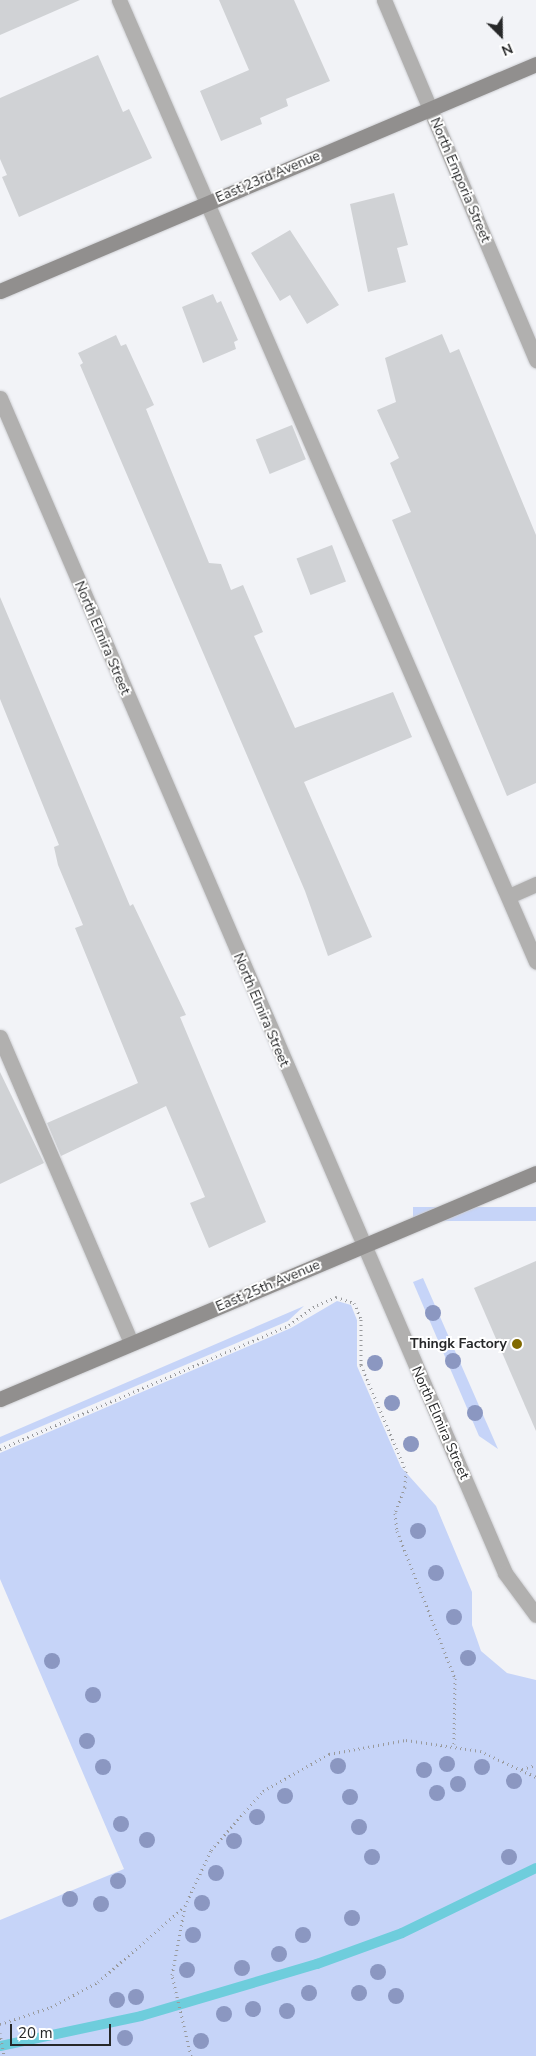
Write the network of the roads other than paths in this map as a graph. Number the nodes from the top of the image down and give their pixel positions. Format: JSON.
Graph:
{"nodes":[{"id":1,"x":119,"y":0,"type":"edge"},
{"id":2,"x":384,"y":0,"type":"edge"},
{"id":3,"x":536,"y":64,"type":"edge"},
{"id":4,"x":430,"y":109,"type":"junction"},
{"id":5,"x":208,"y":203,"type":"junction"},
{"id":6,"x":0,"y":291,"type":"edge"},
{"id":7,"x":536,"y":360,"type":"edge"},
{"id":8,"x":0,"y":398,"type":"edge"},
{"id":9,"x":536,"y":884,"type":"edge"},
{"id":10,"x":509,"y":896,"type":"junction"},
{"id":11,"x":536,"y":962,"type":"edge"},
{"id":12,"x":0,"y":1037,"type":"edge"},
{"id":13,"x":536,"y":1173,"type":"edge"},
{"id":14,"x":362,"y":1247,"type":"junction"},
{"id":15,"x":131,"y":1343,"type":"junction"},
{"id":16,"x":0,"y":1399,"type":"edge"},
{"id":17,"x":536,"y":1615,"type":"edge"}],
"edges":[{"from":1,"to":5,"type":"street"},
{"from":2,"to":4,"type":"street","name":"North Emporia Street"},
{"from":3,"to":4,"type":"street","name":"East 23rd Avenue"},
{"from":4,"to":5,"type":"street","name":"East 23rd Avenue"},
{"from":4,"to":7,"type":"street","name":"North Emporia Street"},
{"from":5,"to":6,"type":"street","name":"East 23rd Avenue"},
{"from":5,"to":10,"type":"street"},
{"from":8,"to":14,"type":"street","name":"North Elmira Street"},
{"from":9,"to":10,"type":"street"},
{"from":10,"to":11,"type":"street"},
{"from":12,"to":15,"type":"street"},
{"from":13,"to":14,"type":"street","name":"East 25th Avenue"},
{"from":14,"to":15,"type":"street","name":"East 25th Avenue"},
{"from":14,"to":17,"type":"street","name":"North Elmira Street"},
{"from":15,"to":16,"type":"street","name":"East 25th Avenue"}]}
